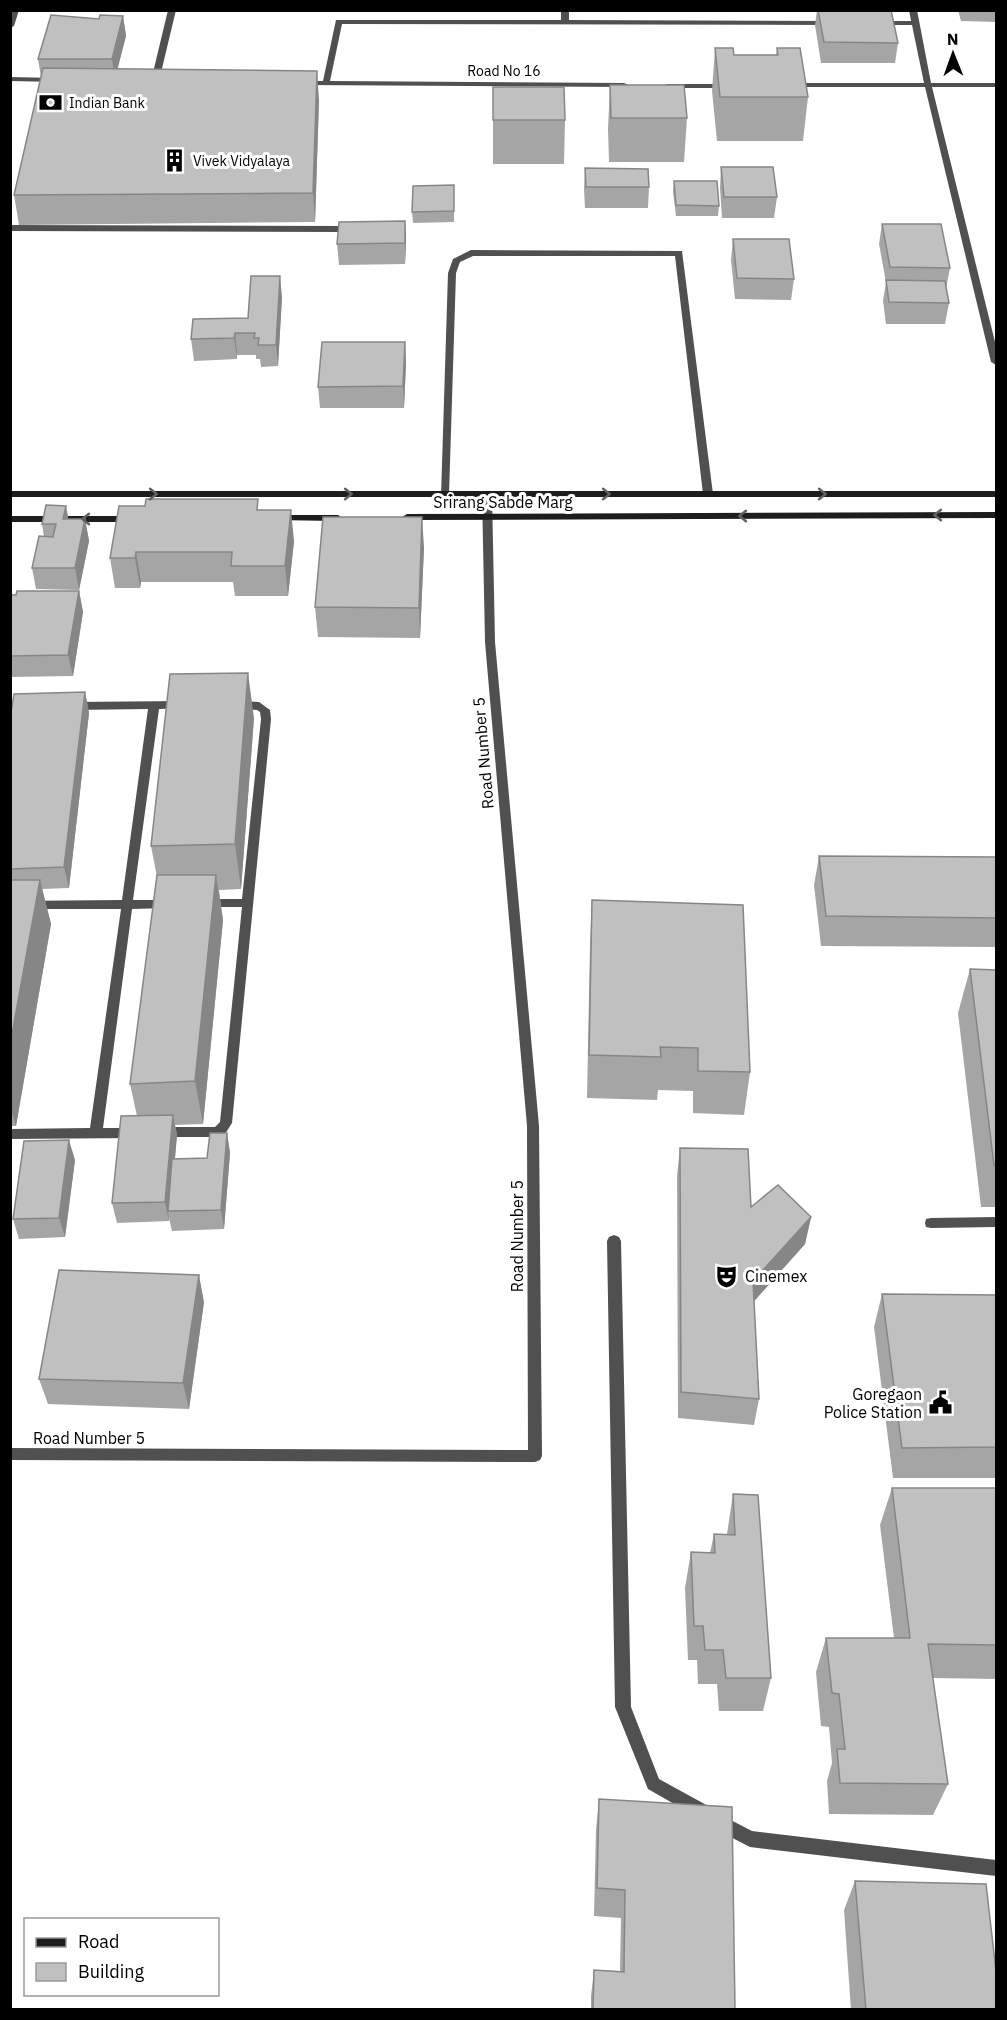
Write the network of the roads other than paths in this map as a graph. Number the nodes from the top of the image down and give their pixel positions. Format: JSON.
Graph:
{"nodes":[{"id":1,"x":15,"y":10,"type":"edge"},
{"id":2,"x":172,"y":10,"type":"edge"},
{"id":3,"x":341,"y":10,"type":"edge"},
{"id":4,"x":565,"y":10,"type":"edge"},
{"id":5,"x":682,"y":10,"type":"edge"},
{"id":6,"x":823,"y":10,"type":"edge"},
{"id":7,"x":913,"y":10,"type":"edge"},
{"id":8,"x":339,"y":22,"type":"junction"},
{"id":9,"x":683,"y":22,"type":"junction"},
{"id":10,"x":565,"y":23,"type":"junction"},
{"id":11,"x":825,"y":23,"type":"junction"},
{"id":12,"x":837,"y":23,"type":"edge"},
{"id":13,"x":871,"y":23,"type":"edge"},
{"id":14,"x":916,"y":23,"type":"junction"},
{"id":15,"x":10,"y":26,"type":"edge"},
{"id":16,"x":10,"y":79,"type":"edge"},
{"id":17,"x":66,"y":80,"type":"edge"},
{"id":18,"x":144,"y":81,"type":"edge"},
{"id":19,"x":155,"y":81,"type":"junction"},
{"id":20,"x":166,"y":81,"type":"edge"},
{"id":21,"x":292,"y":83,"type":"edge"},
{"id":22,"x":326,"y":83,"type":"junction"},
{"id":23,"x":631,"y":85,"type":"edge"},
{"id":24,"x":785,"y":85,"type":"edge"},
{"id":25,"x":928,"y":85,"type":"junction"},
{"id":26,"x":996,"y":85,"type":"edge"},
{"id":27,"x":654,"y":86,"type":"edge"},
{"id":28,"x":738,"y":86,"type":"edge"},
{"id":29,"x":10,"y":228,"type":"edge"},
{"id":30,"x":345,"y":228,"type":"edge"},
{"id":31,"x":996,"y":362,"type":"edge"},
{"id":32,"x":10,"y":494,"type":"edge"},
{"id":33,"x":444,"y":494,"type":"junction"},
{"id":34,"x":487,"y":494,"type":"junction"},
{"id":35,"x":708,"y":494,"type":"junction"},
{"id":36,"x":996,"y":494,"type":"edge"},
{"id":37,"x":996,"y":515,"type":"edge"},
{"id":38,"x":487,"y":517,"type":"junction"},
{"id":39,"x":261,"y":518,"type":"edge"},
{"id":40,"x":344,"y":518,"type":"edge"},
{"id":41,"x":392,"y":518,"type":"edge"},
{"id":42,"x":10,"y":519,"type":"edge"},
{"id":43,"x":142,"y":519,"type":"edge"},
{"id":44,"x":201,"y":705,"type":"edge"},
{"id":45,"x":224,"y":705,"type":"edge"},
{"id":46,"x":12,"y":706,"type":"edge"},
{"id":47,"x":24,"y":706,"type":"edge"},
{"id":48,"x":60,"y":706,"type":"edge"},
{"id":49,"x":154,"y":706,"type":"junction"},
{"id":50,"x":10,"y":718,"type":"edge"},
{"id":51,"x":248,"y":903,"type":"junction"},
{"id":52,"x":129,"y":904,"type":"junction"},
{"id":53,"x":10,"y":905,"type":"edge"},
{"id":54,"x":96,"y":1133,"type":"junction"},
{"id":55,"x":10,"y":1134,"type":"edge"},
{"id":56,"x":996,"y":1222,"type":"edge"},
{"id":57,"x":931,"y":1223,"type":"dead end"},
{"id":58,"x":614,"y":1241,"type":"dead end"},
{"id":59,"x":10,"y":1454,"type":"edge"},
{"id":60,"x":996,"y":1868,"type":"edge"}],
"edges":[{"from":1,"to":15,"type":"street"},
{"from":2,"to":19,"type":"street"},
{"from":3,"to":8,"type":"street"},
{"from":4,"to":10,"type":"street"},
{"from":5,"to":9,"type":"street"},
{"from":6,"to":11,"type":"street"},
{"from":7,"to":14,"type":"street"},
{"from":8,"to":10,"type":"street"},
{"from":8,"to":22,"type":"street"},
{"from":9,"to":10,"type":"street"},
{"from":9,"to":11,"type":"street"},
{"from":11,"to":12,"type":"street"},
{"from":13,"to":14,"type":"street"},
{"from":14,"to":25,"type":"street"},
{"from":16,"to":17,"type":"street"},
{"from":18,"to":19,"type":"street"},
{"from":19,"to":20,"type":"street"},
{"from":21,"to":22,"type":"street","name":"Road No 16"},
{"from":22,"to":23,"type":"street","name":"Road No 16"},
{"from":24,"to":25,"type":"street"},
{"from":25,"to":26,"type":"street"},
{"from":25,"to":31,"type":"street"},
{"from":27,"to":28,"type":"street"},
{"from":29,"to":30,"type":"street"},
{"from":32,"to":33,"type":"street","name":"Srirang Sabde Marg","one_way":true},
{"from":33,"to":34,"type":"street","name":"Srirang Sabde Marg"},
{"from":33,"to":35,"type":"street"},
{"from":34,"to":35,"type":"street","name":"Srirang Sabde Marg","one_way":true},
{"from":34,"to":38,"type":"street","name":"Road Number 5"},
{"from":35,"to":36,"type":"street","name":"Srirang Sabde Marg","one_way":true},
{"from":37,"to":38,"type":"street","name":"Srirang Sabde Marg","one_way":true},
{"from":38,"to":41,"type":"street","name":"Srirang Sabde Marg"},
{"from":38,"to":59,"type":"street","name":"Road Number 5"},
{"from":39,"to":40,"type":"street"},
{"from":43,"to":42,"type":"street","one_way":true},
{"from":44,"to":49,"type":"street"},
{"from":45,"to":51,"type":"street"},
{"from":46,"to":47,"type":"street"},
{"from":46,"to":50,"type":"street"},
{"from":48,"to":49,"type":"street"},
{"from":49,"to":52,"type":"street"},
{"from":51,"to":52,"type":"street"},
{"from":51,"to":54,"type":"street"},
{"from":52,"to":53,"type":"street"},
{"from":52,"to":54,"type":"street"},
{"from":54,"to":55,"type":"street"},
{"from":56,"to":57,"type":"street"},
{"from":58,"to":60,"type":"street"}]}
